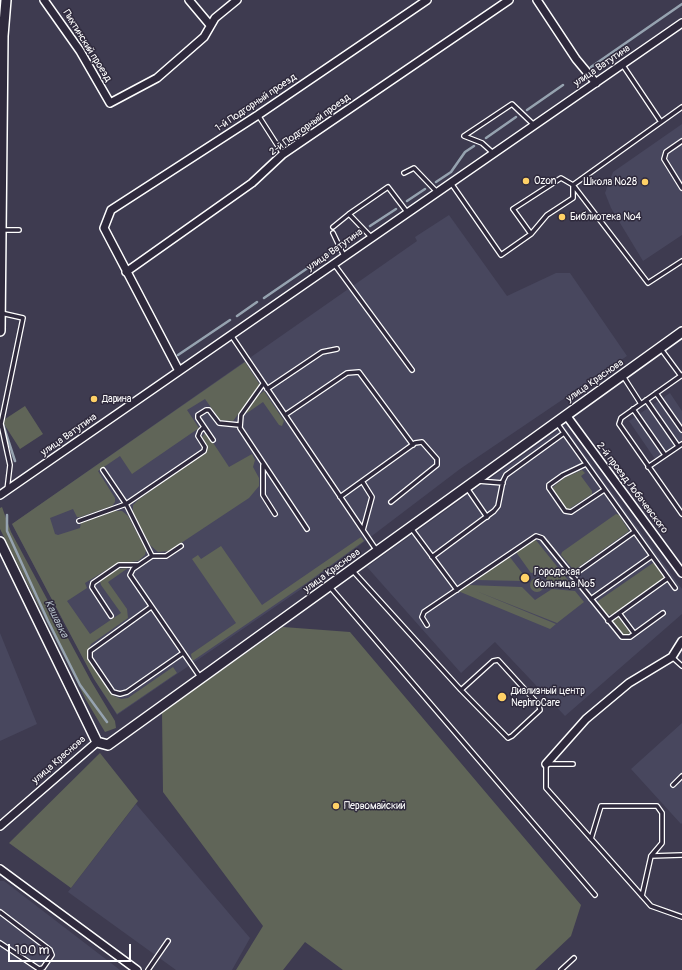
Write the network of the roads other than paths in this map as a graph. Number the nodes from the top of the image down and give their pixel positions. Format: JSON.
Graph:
{"nodes":[{"id":1,"x":6,"y":0,"type":"edge"},
{"id":2,"x":44,"y":0,"type":"edge"},
{"id":3,"x":189,"y":0,"type":"edge"},
{"id":4,"x":237,"y":0,"type":"edge"},
{"id":5,"x":427,"y":0,"type":"edge"},
{"id":6,"x":509,"y":0,"type":"edge"},
{"id":7,"x":537,"y":0,"type":"edge"},
{"id":8,"x":682,"y":23,"type":"edge"},
{"id":9,"x":210,"y":25,"type":"junction"},
{"id":10,"x":622,"y":64,"type":"junction"},
{"id":11,"x":596,"y":83,"type":"junction"},
{"id":12,"x":682,"y":108,"type":"edge"},
{"id":13,"x":258,"y":115,"type":"junction"},
{"id":14,"x":661,"y":122,"type":"junction"},
{"id":15,"x":534,"y":125,"type":"junction"},
{"id":16,"x":682,"y":141,"type":"edge"},
{"id":17,"x":494,"y":153,"type":"junction"},
{"id":18,"x":283,"y":154,"type":"junction"},
{"id":19,"x":404,"y":173,"type":"dead end"},
{"id":20,"x":450,"y":182,"type":"junction"},
{"id":21,"x":573,"y":185,"type":"junction"},
{"id":22,"x":682,"y":188,"type":"edge"},
{"id":23,"x":437,"y":192,"type":"junction"},
{"id":24,"x":407,"y":212,"type":"junction"},
{"id":25,"x":349,"y":214,"type":"junction"},
{"id":26,"x":333,"y":227,"type":"dead end"},
{"id":27,"x":0,"y":230,"type":"edge"},
{"id":28,"x":19,"y":230,"type":"dead end"},
{"id":29,"x":333,"y":233,"type":"dead end"},
{"id":30,"x":531,"y":234,"type":"junction"},
{"id":31,"x":371,"y":237,"type":"junction"},
{"id":32,"x":344,"y":256,"type":"junction"},
{"id":33,"x":682,"y":261,"type":"edge"},
{"id":34,"x":334,"y":264,"type":"junction"},
{"id":35,"x":126,"y":272,"type":"junction"},
{"id":36,"x":1,"y":312,"type":"edge"},
{"id":37,"x":0,"y":331,"type":"edge"},
{"id":38,"x":682,"y":332,"type":"edge"},
{"id":39,"x":231,"y":335,"type":"junction"},
{"id":40,"x":661,"y":348,"type":"junction"},
{"id":41,"x":337,"y":349,"type":"dead end"},
{"id":42,"x":412,"y":370,"type":"dead end"},
{"id":43,"x":179,"y":371,"type":"junction"},
{"id":44,"x":622,"y":375,"type":"junction"},
{"id":45,"x":681,"y":375,"type":"edge"},
{"id":46,"x":263,"y":384,"type":"junction"},
{"id":47,"x":267,"y":389,"type":"junction"},
{"id":48,"x":656,"y":393,"type":"junction"},
{"id":49,"x":646,"y":400,"type":"junction"},
{"id":50,"x":641,"y":404,"type":"junction"},
{"id":51,"x":634,"y":409,"type":"junction"},
{"id":52,"x":285,"y":415,"type":"junction"},
{"id":53,"x":566,"y":415,"type":"junction"},
{"id":54,"x":556,"y":422,"type":"junction"},
{"id":55,"x":239,"y":425,"type":"junction"},
{"id":56,"x":204,"y":427,"type":"junction"},
{"id":57,"x":682,"y":430,"type":"edge"},
{"id":58,"x":564,"y":433,"type":"junction"},
{"id":59,"x":213,"y":440,"type":"dead end"},
{"id":60,"x":682,"y":444,"type":"edge"},
{"id":61,"x":413,"y":445,"type":"junction"},
{"id":62,"x":678,"y":446,"type":"junction"},
{"id":63,"x":665,"y":455,"type":"junction"},
{"id":64,"x":586,"y":464,"type":"junction"},
{"id":65,"x":263,"y":465,"type":"junction"},
{"id":66,"x":648,"y":467,"type":"junction"},
{"id":67,"x":103,"y":470,"type":"dead end"},
{"id":68,"x":362,"y":481,"type":"junction"},
{"id":69,"x":475,"y":481,"type":"junction"},
{"id":70,"x":503,"y":483,"type":"junction"},
{"id":71,"x":466,"y":488,"type":"junction"},
{"id":72,"x":7,"y":490,"type":"junction"},
{"id":73,"x":604,"y":490,"type":"junction"},
{"id":74,"x":0,"y":495,"type":"edge"},
{"id":75,"x":340,"y":497,"type":"junction"},
{"id":76,"x":391,"y":502,"type":"dead end"},
{"id":77,"x":126,"y":504,"type":"junction"},
{"id":78,"x":275,"y":514,"type":"dead end"},
{"id":79,"x":682,"y":514,"type":"edge"},
{"id":80,"x":487,"y":517,"type":"junction"},
{"id":81,"x":79,"y":521,"type":"dead end"},
{"id":82,"x":410,"y":527,"type":"junction"},
{"id":83,"x":307,"y":529,"type":"dead end"},
{"id":84,"x":363,"y":531,"type":"junction"},
{"id":85,"x":634,"y":532,"type":"junction"},
{"id":86,"x":0,"y":542,"type":"edge"},
{"id":87,"x":181,"y":546,"type":"dead end"},
{"id":88,"x":377,"y":552,"type":"junction"},
{"id":89,"x":152,"y":556,"type":"junction"},
{"id":90,"x":652,"y":556,"type":"junction"},
{"id":91,"x":432,"y":557,"type":"junction"},
{"id":92,"x":139,"y":565,"type":"junction"},
{"id":93,"x":352,"y":570,"type":"junction"},
{"id":94,"x":682,"y":573,"type":"edge"},
{"id":95,"x":572,"y":576,"type":"junction"},
{"id":96,"x":668,"y":578,"type":"junction"},
{"id":97,"x":329,"y":586,"type":"junction"},
{"id":98,"x":675,"y":588,"type":"dead end"},
{"id":99,"x":457,"y":590,"type":"junction"},
{"id":100,"x":591,"y":599,"type":"junction"},
{"id":101,"x":151,"y":607,"type":"junction"},
{"id":102,"x":619,"y":613,"type":"junction"},
{"id":103,"x":663,"y":613,"type":"dead end"},
{"id":104,"x":111,"y":616,"type":"dead end"},
{"id":105,"x":608,"y":621,"type":"junction"},
{"id":106,"x":427,"y":625,"type":"dead end"},
{"id":107,"x":634,"y":633,"type":"junction"},
{"id":108,"x":682,"y":640,"type":"edge"},
{"id":109,"x":183,"y":653,"type":"junction"},
{"id":110,"x":672,"y":657,"type":"junction"},
{"id":111,"x":682,"y":666,"type":"edge"},
{"id":112,"x":201,"y":678,"type":"junction"},
{"id":113,"x":461,"y":690,"type":"junction"},
{"id":114,"x":97,"y":742,"type":"junction"},
{"id":115,"x":546,"y":764,"type":"junction"},
{"id":116,"x":573,"y":764,"type":"dead end"},
{"id":117,"x":682,"y":776,"type":"edge"},
{"id":118,"x":673,"y":785,"type":"dead end"},
{"id":119,"x":0,"y":826,"type":"edge"},
{"id":120,"x":591,"y":839,"type":"junction"},
{"id":121,"x":682,"y":855,"type":"edge"},
{"id":122,"x":651,"y":856,"type":"junction"},
{"id":123,"x":0,"y":869,"type":"edge"},
{"id":124,"x":595,"y":895,"type":"dead end"},
{"id":125,"x":642,"y":896,"type":"junction"},
{"id":126,"x":0,"y":912,"type":"edge"},
{"id":127,"x":682,"y":917,"type":"edge"},
{"id":128,"x":168,"y":942,"type":"dead end"},
{"id":129,"x":0,"y":943,"type":"edge"},
{"id":130,"x":574,"y":958,"type":"dead end"},
{"id":131,"x":137,"y":970,"type":"edge"},
{"id":132,"x":148,"y":970,"type":"edge"},
{"id":133,"x":561,"y":970,"type":"edge"}],
"edges":[{"from":1,"to":27,"type":"street"},
{"from":2,"to":9,"type":"street","name":"Пихтинский проезд"},
{"from":3,"to":9,"type":"street"},
{"from":4,"to":9,"type":"street"},
{"from":5,"to":13,"type":"street","name":"1-й Подгорный проезд"},
{"from":6,"to":18,"type":"street","name":"2-й Подгорный проезд"},
{"from":7,"to":11,"type":"street"},
{"from":8,"to":10,"type":"street","name":"улица Ватутина"},
{"from":10,"to":11,"type":"street","name":"улица Ватутина"},
{"from":10,"to":14,"type":"lane"},
{"from":11,"to":15,"type":"street","name":"улица Ватутина"},
{"from":12,"to":14,"type":"lane"},
{"from":13,"to":18,"type":"lane"},
{"from":13,"to":35,"type":"street","name":"1-й Подгорный проезд"},
{"from":14,"to":21,"type":"lane"},
{"from":15,"to":17,"type":"street","name":"улица Ватутина"},
{"from":15,"to":17,"type":"lane"},
{"from":16,"to":22,"type":"lane"},
{"from":17,"to":20,"type":"street","name":"улица Ватутина"},
{"from":18,"to":35,"type":"street","name":"2-й Подгорный проезд"},
{"from":19,"to":23,"type":"lane"},
{"from":20,"to":23,"type":"street","name":"улица Ватутина"},
{"from":20,"to":30,"type":"lane"},
{"from":21,"to":30,"type":"lane"},
{"from":21,"to":30,"type":"lane"},
{"from":21,"to":33,"type":"lane"},
{"from":23,"to":24,"type":"street","name":"улица Ватутина"},
{"from":24,"to":25,"type":"lane"},
{"from":24,"to":31,"type":"street","name":"улица Ватутина"},
{"from":25,"to":26,"type":"lane"},
{"from":25,"to":31,"type":"lane"},
{"from":27,"to":28,"type":"lane"},
{"from":27,"to":36,"type":"street"},
{"from":29,"to":32,"type":"lane"},
{"from":31,"to":32,"type":"street","name":"улица Ватутина"},
{"from":32,"to":34,"type":"street","name":"улица Ватутина"},
{"from":34,"to":39,"type":"street","name":"улица Ватутина"},
{"from":34,"to":42,"type":"lane"},
{"from":35,"to":43,"type":"street"},
{"from":36,"to":37,"type":"street"},
{"from":36,"to":72,"type":"lane"},
{"from":38,"to":40,"type":"street","name":"улица Краснова"},
{"from":39,"to":43,"type":"street","name":"улица Ватутина"},
{"from":39,"to":46,"type":"lane"},
{"from":40,"to":44,"type":"street","name":"улица Краснова"},
{"from":40,"to":45,"type":"lane"},
{"from":41,"to":47,"type":"lane"},
{"from":43,"to":72,"type":"street","name":"улица Ватутина"},
{"from":44,"to":50,"type":"lane"},
{"from":44,"to":53,"type":"street","name":"улица Краснова"},
{"from":45,"to":48,"type":"lane"},
{"from":46,"to":47,"type":"lane"},
{"from":46,"to":55,"type":"lane"},
{"from":47,"to":52,"type":"lane"},
{"from":48,"to":49,"type":"lane"},
{"from":48,"to":57,"type":"lane"},
{"from":49,"to":50,"type":"lane"},
{"from":49,"to":62,"type":"lane"},
{"from":50,"to":51,"type":"lane"},
{"from":51,"to":63,"type":"lane"},
{"from":51,"to":66,"type":"lane"},
{"from":52,"to":61,"type":"lane"},
{"from":52,"to":75,"type":"lane"},
{"from":53,"to":54,"type":"street","name":"улица Краснова"},
{"from":53,"to":94,"type":"street","name":"2-й проезд Лобачевского"},
{"from":54,"to":58,"type":"lane"},
{"from":54,"to":69,"type":"street","name":"улица Краснова"},
{"from":55,"to":56,"type":"lane"},
{"from":55,"to":65,"type":"lane"},
{"from":56,"to":59,"type":"lane"},
{"from":56,"to":77,"type":"lane"},
{"from":58,"to":64,"type":"lane"},
{"from":58,"to":70,"type":"lane"},
{"from":60,"to":62,"type":"lane"},
{"from":61,"to":68,"type":"lane"},
{"from":61,"to":76,"type":"lane"},
{"from":62,"to":63,"type":"lane"},
{"from":63,"to":66,"type":"lane"},
{"from":64,"to":73,"type":"lane"},
{"from":64,"to":73,"type":"lane"},
{"from":65,"to":78,"type":"lane"},
{"from":65,"to":83,"type":"lane"},
{"from":66,"to":79,"type":"lane"},
{"from":67,"to":77,"type":"lane"},
{"from":68,"to":75,"type":"lane"},
{"from":68,"to":84,"type":"lane"},
{"from":69,"to":70,"type":"lane"},
{"from":69,"to":71,"type":"street","name":"улица Краснова"},
{"from":70,"to":80,"type":"lane"},
{"from":71,"to":80,"type":"lane"},
{"from":71,"to":82,"type":"street","name":"улица Краснова"},
{"from":72,"to":74,"type":"street","name":"улица Ватутина"},
{"from":73,"to":85,"type":"lane"},
{"from":75,"to":84,"type":"lane"},
{"from":77,"to":81,"type":"lane"},
{"from":77,"to":89,"type":"lane"},
{"from":80,"to":91,"type":"lane"},
{"from":82,"to":88,"type":"street","name":"улица Краснова"},
{"from":82,"to":91,"type":"lane"},
{"from":84,"to":88,"type":"lane"},
{"from":85,"to":90,"type":"lane"},
{"from":85,"to":95,"type":"lane"},
{"from":86,"to":114,"type":"street"},
{"from":87,"to":89,"type":"lane"},
{"from":88,"to":93,"type":"street","name":"улица Краснова"},
{"from":89,"to":92,"type":"lane"},
{"from":90,"to":96,"type":"lane"},
{"from":90,"to":100,"type":"lane"},
{"from":91,"to":99,"type":"lane"},
{"from":92,"to":101,"type":"lane"},
{"from":92,"to":104,"type":"lane"},
{"from":93,"to":97,"type":"street","name":"улица Краснова"},
{"from":93,"to":113,"type":"lane"},
{"from":95,"to":99,"type":"lane"},
{"from":95,"to":100,"type":"lane"},
{"from":96,"to":98,"type":"lane"},
{"from":96,"to":102,"type":"lane"},
{"from":97,"to":112,"type":"street","name":"улица Краснова"},
{"from":97,"to":124,"type":"lane"},
{"from":99,"to":106,"type":"lane"},
{"from":100,"to":105,"type":"lane"},
{"from":101,"to":109,"type":"lane"},
{"from":101,"to":109,"type":"lane"},
{"from":102,"to":105,"type":"lane"},
{"from":102,"to":107,"type":"lane"},
{"from":103,"to":107,"type":"lane"},
{"from":105,"to":107,"type":"lane"},
{"from":108,"to":110,"type":"street"},
{"from":109,"to":112,"type":"lane"},
{"from":110,"to":111,"type":"lane"},
{"from":110,"to":115,"type":"street"},
{"from":112,"to":114,"type":"street","name":"улица Краснова"},
{"from":113,"to":113,"type":"lane"},
{"from":114,"to":119,"type":"street","name":"улица Краснова"},
{"from":115,"to":116,"type":"lane"},
{"from":115,"to":120,"type":"lane"},
{"from":117,"to":118,"type":"lane"},
{"from":120,"to":122,"type":"lane"},
{"from":120,"to":125,"type":"lane"},
{"from":121,"to":122,"type":"lane"},
{"from":122,"to":125,"type":"lane"},
{"from":123,"to":131,"type":"street"},
{"from":125,"to":127,"type":"lane"},
{"from":126,"to":129,"type":"lane"},
{"from":128,"to":132,"type":"lane"},
{"from":130,"to":133,"type":"lane"}]}
